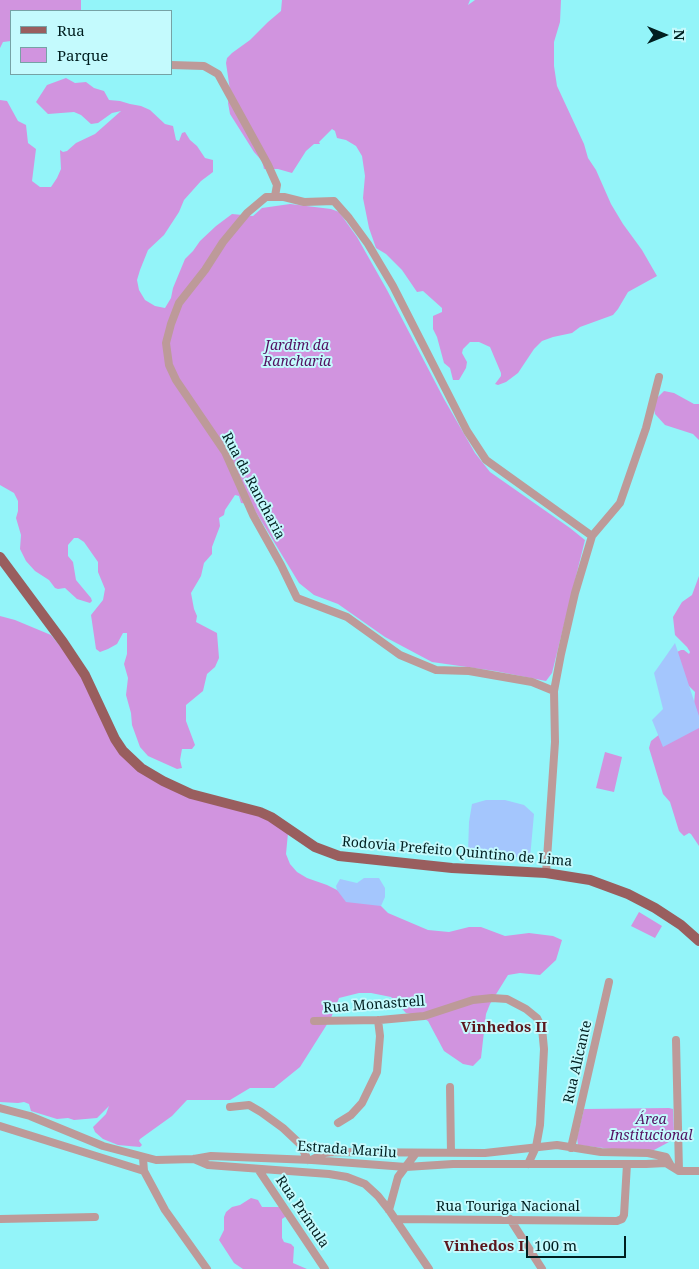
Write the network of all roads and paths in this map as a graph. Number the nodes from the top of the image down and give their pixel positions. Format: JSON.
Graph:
{"nodes":[{"id":1,"x":172,"y":65,"type":"edge"},
{"id":2,"x":274,"y":196,"type":"junction"},
{"id":3,"x":659,"y":377,"type":"dead end"},
{"id":4,"x":592,"y":536,"type":"junction"},
{"id":5,"x":0,"y":557,"type":"edge"},
{"id":6,"x":554,"y":691,"type":"junction"},
{"id":7,"x":546,"y":873,"type":"junction"},
{"id":8,"x":699,"y":941,"type":"edge"},
{"id":9,"x":609,"y":982,"type":"dead end"},
{"id":10,"x":378,"y":1020,"type":"junction"},
{"id":11,"x":314,"y":1021,"type":"dead end"},
{"id":12,"x":676,"y":1040,"type":"dead end"},
{"id":13,"x":450,"y":1087,"type":"dead end"},
{"id":14,"x":230,"y":1107,"type":"dead end"},
{"id":15,"x":0,"y":1108,"type":"edge"},
{"id":16,"x":338,"y":1123,"type":"dead end"},
{"id":17,"x":0,"y":1126,"type":"edge"},
{"id":18,"x":536,"y":1147,"type":"junction"},
{"id":19,"x":571,"y":1148,"type":"junction"},
{"id":20,"x":416,"y":1153,"type":"junction"},
{"id":21,"x":451,"y":1153,"type":"junction"},
{"id":22,"x":143,"y":1158,"type":"junction"},
{"id":23,"x":194,"y":1160,"type":"junction"},
{"id":24,"x":310,"y":1160,"type":"junction"},
{"id":25,"x":528,"y":1164,"type":"junction"},
{"id":26,"x":627,"y":1164,"type":"junction"},
{"id":27,"x":406,"y":1166,"type":"junction"},
{"id":28,"x":258,"y":1169,"type":"junction"},
{"id":29,"x":676,"y":1169,"type":"junction"},
{"id":30,"x":144,"y":1171,"type":"junction"},
{"id":31,"x":699,"y":1171,"type":"edge"},
{"id":32,"x":389,"y":1210,"type":"junction"},
{"id":33,"x":95,"y":1217,"type":"dead end"},
{"id":34,"x":0,"y":1219,"type":"edge"},
{"id":35,"x":395,"y":1219,"type":"junction"},
{"id":36,"x":510,"y":1219,"type":"junction"},
{"id":37,"x":207,"y":1269,"type":"edge"},
{"id":38,"x":325,"y":1269,"type":"edge"},
{"id":39,"x":429,"y":1269,"type":"edge"},
{"id":40,"x":542,"y":1269,"type":"edge"}],
"edges":[{"from":1,"to":2,"type":"street"},
{"from":2,"to":4,"type":"street"},
{"from":2,"to":6,"type":"street","name":"Rua da Rancharia"},
{"from":3,"to":4,"type":"street"},
{"from":4,"to":6,"type":"street"},
{"from":5,"to":7,"type":"main road","name":"Rodovia Prefeito Quintino de Lima"},
{"from":6,"to":7,"type":"street"},
{"from":7,"to":8,"type":"main road","name":"Rodovia Prefeito Quintino de Lima"},
{"from":9,"to":19,"type":"street","name":"Rua Alicante"},
{"from":10,"to":11,"type":"street","name":"Rua Monastrell"},
{"from":10,"to":16,"type":"street"},
{"from":10,"to":18,"type":"street","name":"Rua Monastrell"},
{"from":12,"to":29,"type":"street"},
{"from":13,"to":21,"type":"street"},
{"from":14,"to":24,"type":"street"},
{"from":15,"to":22,"type":"street","name":"Estrada Marilu"},
{"from":17,"to":30,"type":"street"},
{"from":18,"to":19,"type":"street"},
{"from":18,"to":21,"type":"street"},
{"from":18,"to":25,"type":"street","name":"Rua Monastrell"},
{"from":19,"to":29,"type":"street"},
{"from":20,"to":21,"type":"street"},
{"from":20,"to":24,"type":"street"},
{"from":20,"to":27,"type":"street"},
{"from":22,"to":23,"type":"street","name":"Estrada Marilu"},
{"from":22,"to":30,"type":"street"},
{"from":23,"to":24,"type":"street","name":"Estrada Marilu"},
{"from":23,"to":28,"type":"street"},
{"from":24,"to":27,"type":"street","name":"Estrada Marilu"},
{"from":25,"to":26,"type":"street","name":"Estrada Marilu"},
{"from":25,"to":27,"type":"street","name":"Estrada Marilu"},
{"from":26,"to":29,"type":"street","name":"Estrada Marilu"},
{"from":26,"to":36,"type":"street","name":"Rua Touriga Nacional"},
{"from":27,"to":32,"type":"street"},
{"from":28,"to":32,"type":"street"},
{"from":28,"to":38,"type":"street","name":"Rua Prímula"},
{"from":29,"to":31,"type":"street","name":"Estrada Marilu"},
{"from":30,"to":37,"type":"street"},
{"from":32,"to":35,"type":"street"},
{"from":33,"to":34,"type":"street"},
{"from":35,"to":36,"type":"street","name":"Rua Touriga Nacional"},
{"from":35,"to":39,"type":"street"},
{"from":36,"to":40,"type":"street"}]}
